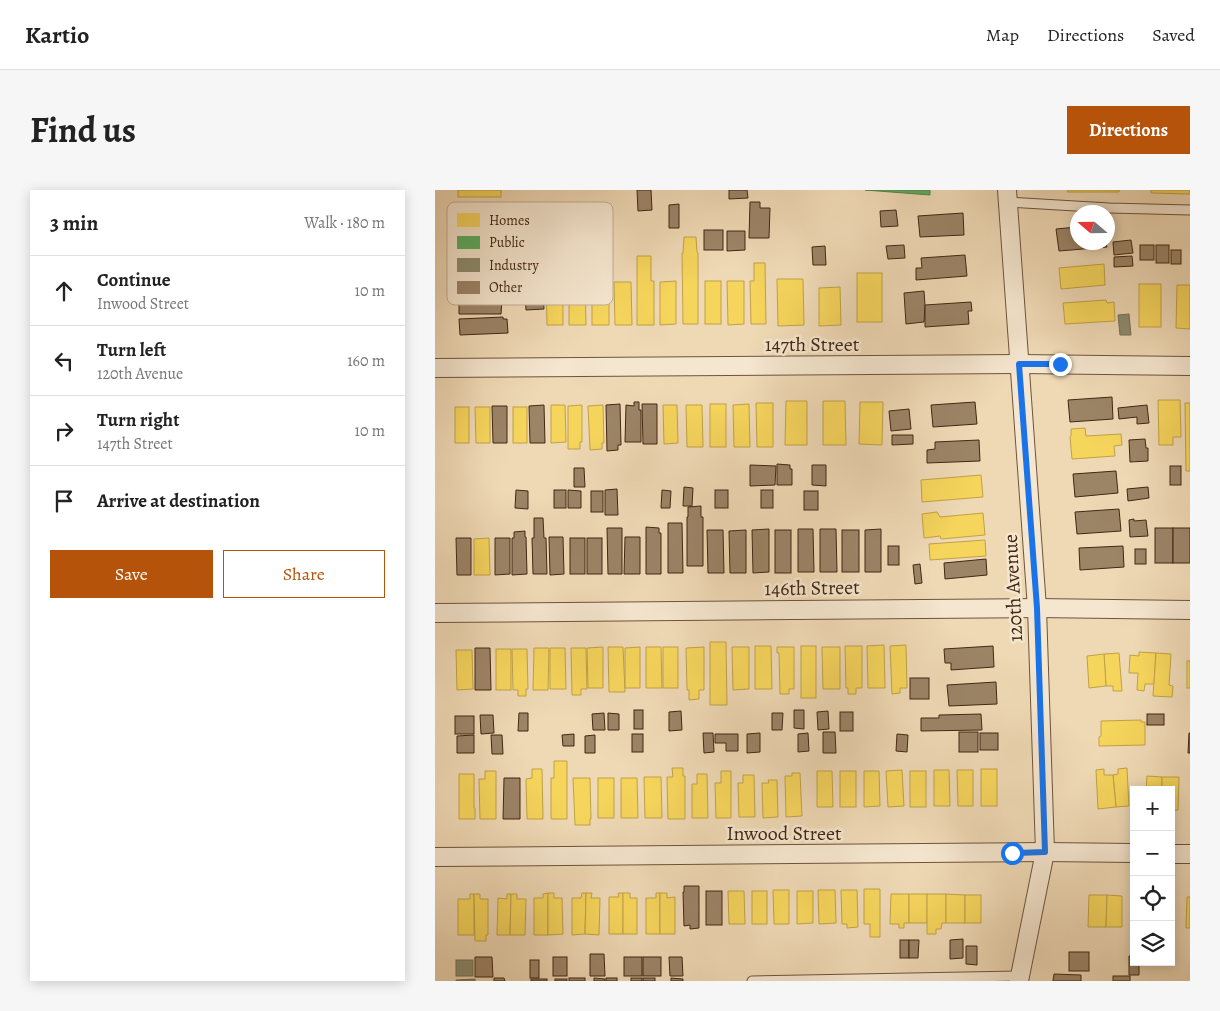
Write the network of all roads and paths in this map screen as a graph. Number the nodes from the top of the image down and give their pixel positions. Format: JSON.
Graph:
{"nodes":[{"id":1,"x":1007,"y":196,"type":"edge"},
{"id":2,"x":1190,"y":210,"type":"edge"},
{"id":3,"x":1019,"y":364,"type":"junction"},
{"id":4,"x":1190,"y":366,"type":"edge"},
{"id":5,"x":435,"y":368,"type":"edge"},
{"id":6,"x":1037,"y":608,"type":"junction"},
{"id":7,"x":1190,"y":610,"type":"edge"},
{"id":8,"x":435,"y":613,"type":"edge"},
{"id":9,"x":1045,"y":852,"type":"junction"},
{"id":10,"x":1130,"y":854,"type":"edge"},
{"id":11,"x":1175,"y":854,"type":"edge"},
{"id":12,"x":1190,"y":854,"type":"edge"},
{"id":13,"x":435,"y":856,"type":"edge"},
{"id":14,"x":1020,"y":979,"type":"edge"},
{"id":15,"x":752,"y":981,"type":"edge"}],
"edges":[{"from":1,"to":2,"type":"lane"},
{"from":1,"to":3,"type":"street","name":"120th Avenue"},
{"from":3,"to":4,"type":"street","name":"147th Street"},
{"from":3,"to":5,"type":"street","name":"147th Street"},
{"from":3,"to":6,"type":"street","name":"120th Avenue"},
{"from":6,"to":7,"type":"street","name":"146th Street"},
{"from":6,"to":8,"type":"street","name":"146th Street"},
{"from":6,"to":9,"type":"street","name":"120th Avenue"},
{"from":9,"to":10,"type":"street","name":"Inwood Street"},
{"from":9,"to":13,"type":"street","name":"Inwood Street"},
{"from":9,"to":14,"type":"street","name":"120th Avenue"},
{"from":11,"to":12,"type":"street"},
{"from":14,"to":15,"type":"lane"}]}
